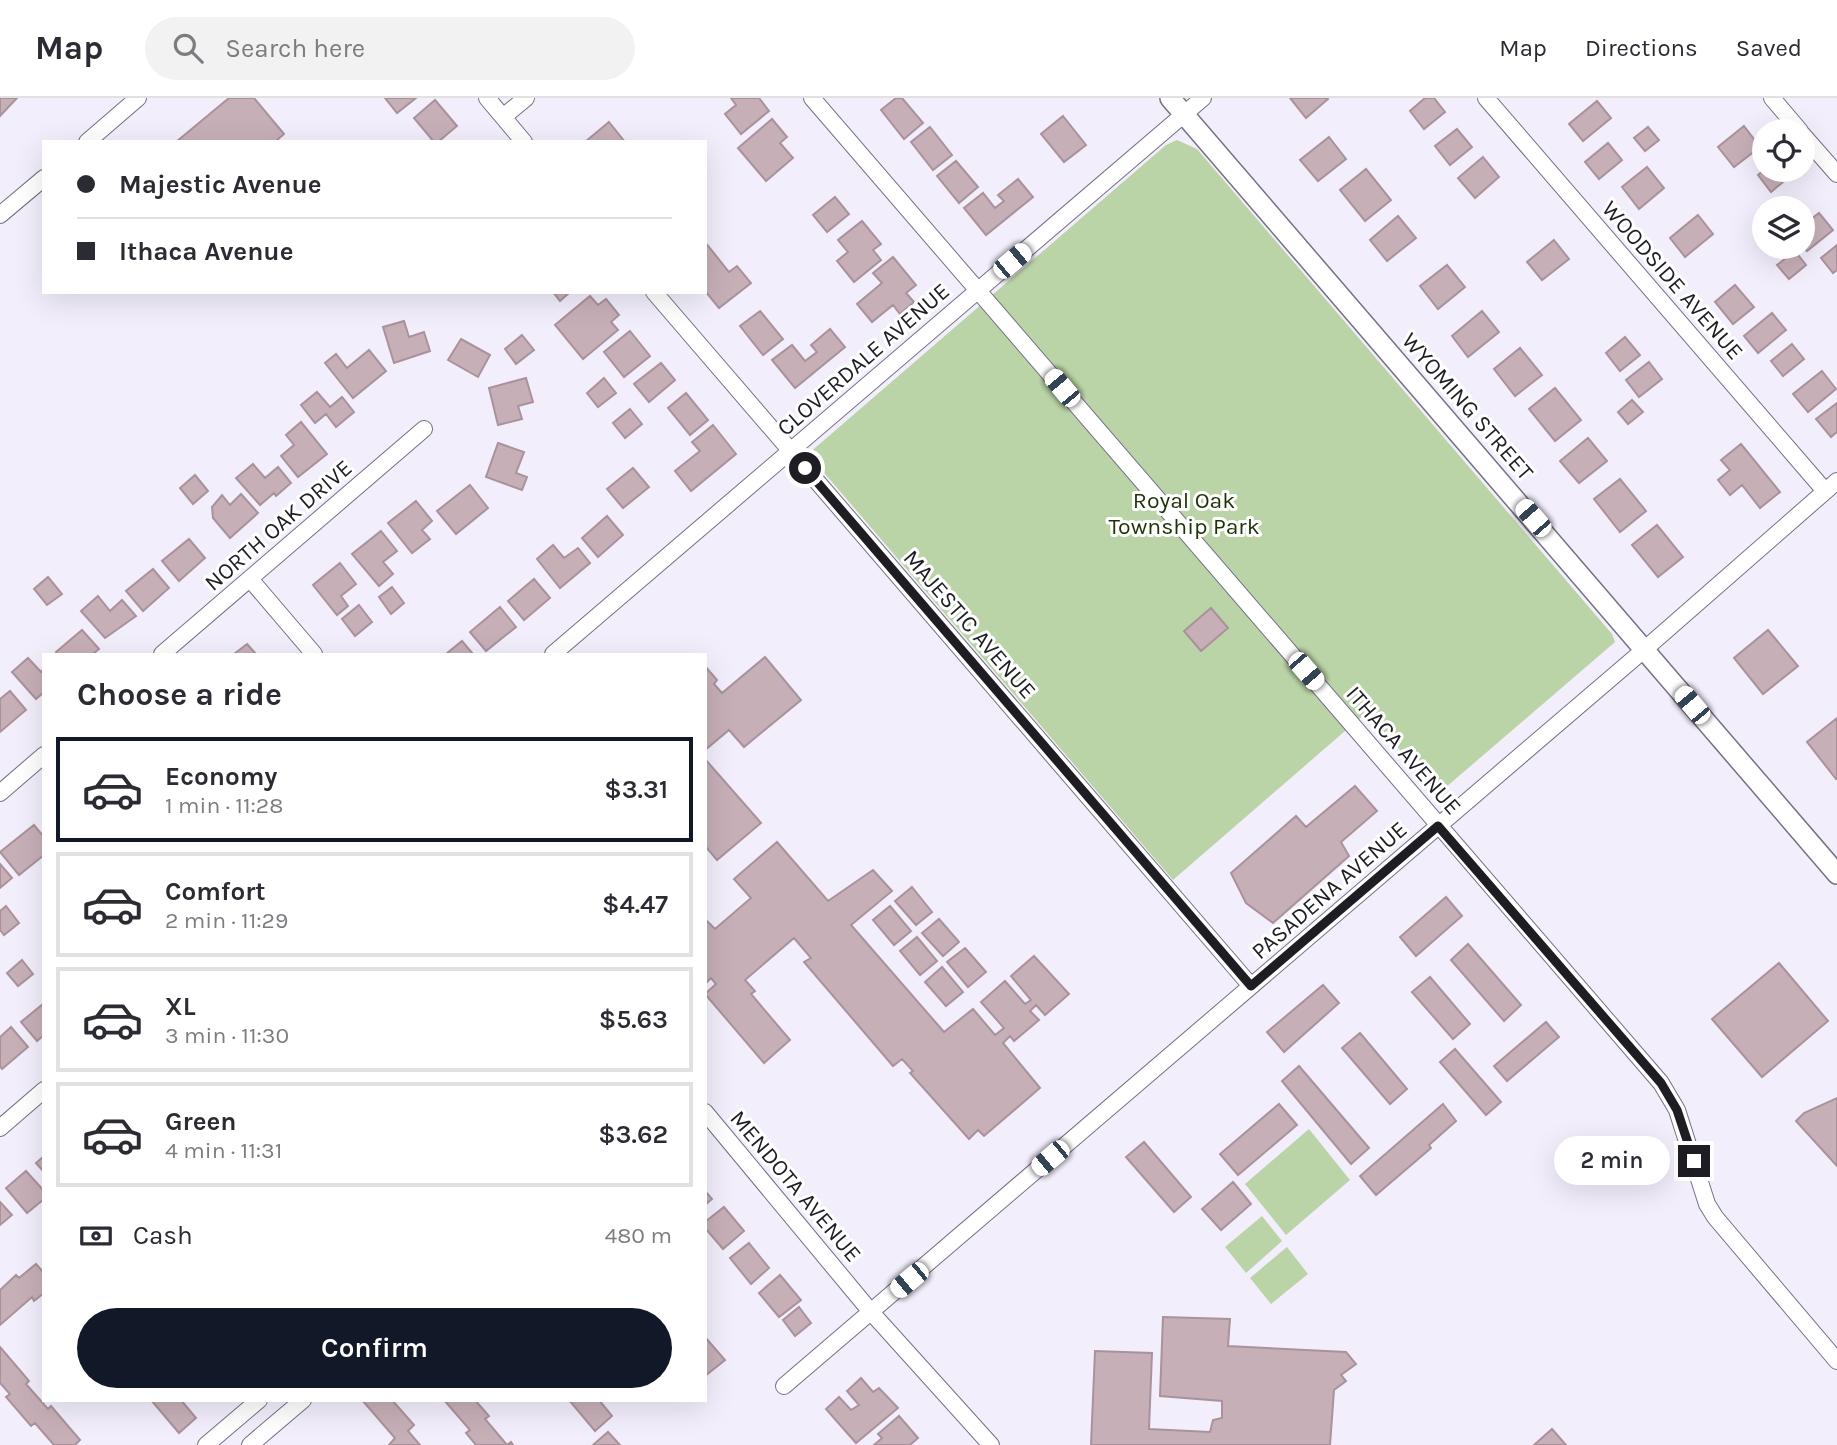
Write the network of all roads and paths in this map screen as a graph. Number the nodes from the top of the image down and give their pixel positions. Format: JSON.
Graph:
{"nodes":[{"id":1,"x":138,"y":98,"type":"edge"},
{"id":2,"x":487,"y":98,"type":"edge"},
{"id":3,"x":526,"y":98,"type":"edge"},
{"id":4,"x":812,"y":98,"type":"edge"},
{"id":5,"x":1170,"y":98,"type":"edge"},
{"id":6,"x":1203,"y":98,"type":"edge"},
{"id":7,"x":1486,"y":98,"type":"edge"},
{"id":8,"x":1772,"y":98,"type":"edge"},
{"id":9,"x":1184,"y":114,"type":"junction"},
{"id":10,"x":503,"y":117,"type":"junction"},
{"id":11,"x":1789,"y":119,"type":"edge"},
{"id":12,"x":89,"y":140,"type":"edge"},
{"id":13,"x":522,"y":140,"type":"edge"},
{"id":14,"x":1815,"y":149,"type":"edge"},
{"id":15,"x":1837,"y":174,"type":"edge"},
{"id":16,"x":42,"y":180,"type":"edge"},
{"id":17,"x":0,"y":215,"type":"edge"},
{"id":18,"x":978,"y":290,"type":"junction"},
{"id":19,"x":656,"y":294,"type":"edge"},
{"id":20,"x":424,"y":429,"type":"dead end"},
{"id":21,"x":791,"y":452,"type":"junction"},
{"id":22,"x":1831,"y":486,"type":"edge"},
{"id":23,"x":250,"y":579,"type":"junction"},
{"id":24,"x":1645,"y":649,"type":"junction"},
{"id":25,"x":163,"y":653,"type":"edge"},
{"id":26,"x":313,"y":653,"type":"edge"},
{"id":27,"x":554,"y":653,"type":"edge"},
{"id":28,"x":42,"y":757,"type":"edge"},
{"id":29,"x":0,"y":793,"type":"edge"},
{"id":30,"x":1438,"y":826,"type":"junction"},
{"id":31,"x":1837,"y":874,"type":"edge"},
{"id":32,"x":1251,"y":986,"type":"junction"},
{"id":33,"x":42,"y":1092,"type":"edge"},
{"id":34,"x":707,"y":1114,"type":"edge"},
{"id":35,"x":0,"y":1128,"type":"edge"},
{"id":36,"x":871,"y":1312,"type":"junction"},
{"id":37,"x":1837,"y":1361,"type":"edge"},
{"id":38,"x":784,"y":1386,"type":"dead end"},
{"id":39,"x":257,"y":1402,"type":"edge"},
{"id":40,"x":301,"y":1402,"type":"edge"},
{"id":41,"x":214,"y":1443,"type":"edge"},
{"id":42,"x":250,"y":1445,"type":"edge"},
{"id":43,"x":991,"y":1445,"type":"edge"}],
"edges":[{"from":1,"to":12,"type":"street"},
{"from":2,"to":10,"type":"street"},
{"from":3,"to":10,"type":"street"},
{"from":4,"to":18,"type":"street","name":"ITHACA AVENUE"},
{"from":5,"to":9,"type":"street","name":"WYOMING STREET"},
{"from":6,"to":9,"type":"street","name":"CLOVERDALE AVENUE"},
{"from":7,"to":22,"type":"street","name":"WOODSIDE AVENUE"},
{"from":8,"to":11,"type":"street"},
{"from":9,"to":18,"type":"street","name":"CLOVERDALE AVENUE"},
{"from":9,"to":24,"type":"street","name":"WYOMING STREET"},
{"from":10,"to":13,"type":"street"},
{"from":14,"to":15,"type":"street"},
{"from":16,"to":17,"type":"street"},
{"from":18,"to":21,"type":"street","name":"CLOVERDALE AVENUE"},
{"from":18,"to":30,"type":"street","name":"ITHACA AVENUE"},
{"from":19,"to":21,"type":"street","name":"MAJESTIC AVENUE"},
{"from":20,"to":23,"type":"street","name":"NORTH OAK DRIVE"},
{"from":21,"to":27,"type":"street","name":"CLOVERDALE AVENUE"},
{"from":21,"to":32,"type":"street","name":"MAJESTIC AVENUE"},
{"from":22,"to":24,"type":"street","name":"PASADENA AVENUE"},
{"from":23,"to":25,"type":"street","name":"NORTH OAK DRIVE"},
{"from":23,"to":26,"type":"street"},
{"from":24,"to":30,"type":"street","name":"PASADENA AVENUE"},
{"from":24,"to":31,"type":"street","name":"WYOMING STREET"},
{"from":28,"to":29,"type":"street"},
{"from":30,"to":32,"type":"street","name":"PASADENA AVENUE"},
{"from":30,"to":37,"type":"street","name":"ITHACA AVENUE"},
{"from":32,"to":36,"type":"street","name":"PASADENA AVENUE"},
{"from":33,"to":35,"type":"street"},
{"from":34,"to":36,"type":"street","name":"MENDOTA AVENUE"},
{"from":36,"to":38,"type":"street","name":"PASADENA AVENUE"},
{"from":36,"to":43,"type":"street","name":"MENDOTA AVENUE"},
{"from":39,"to":41,"type":"street"},
{"from":40,"to":42,"type":"street"}]}
